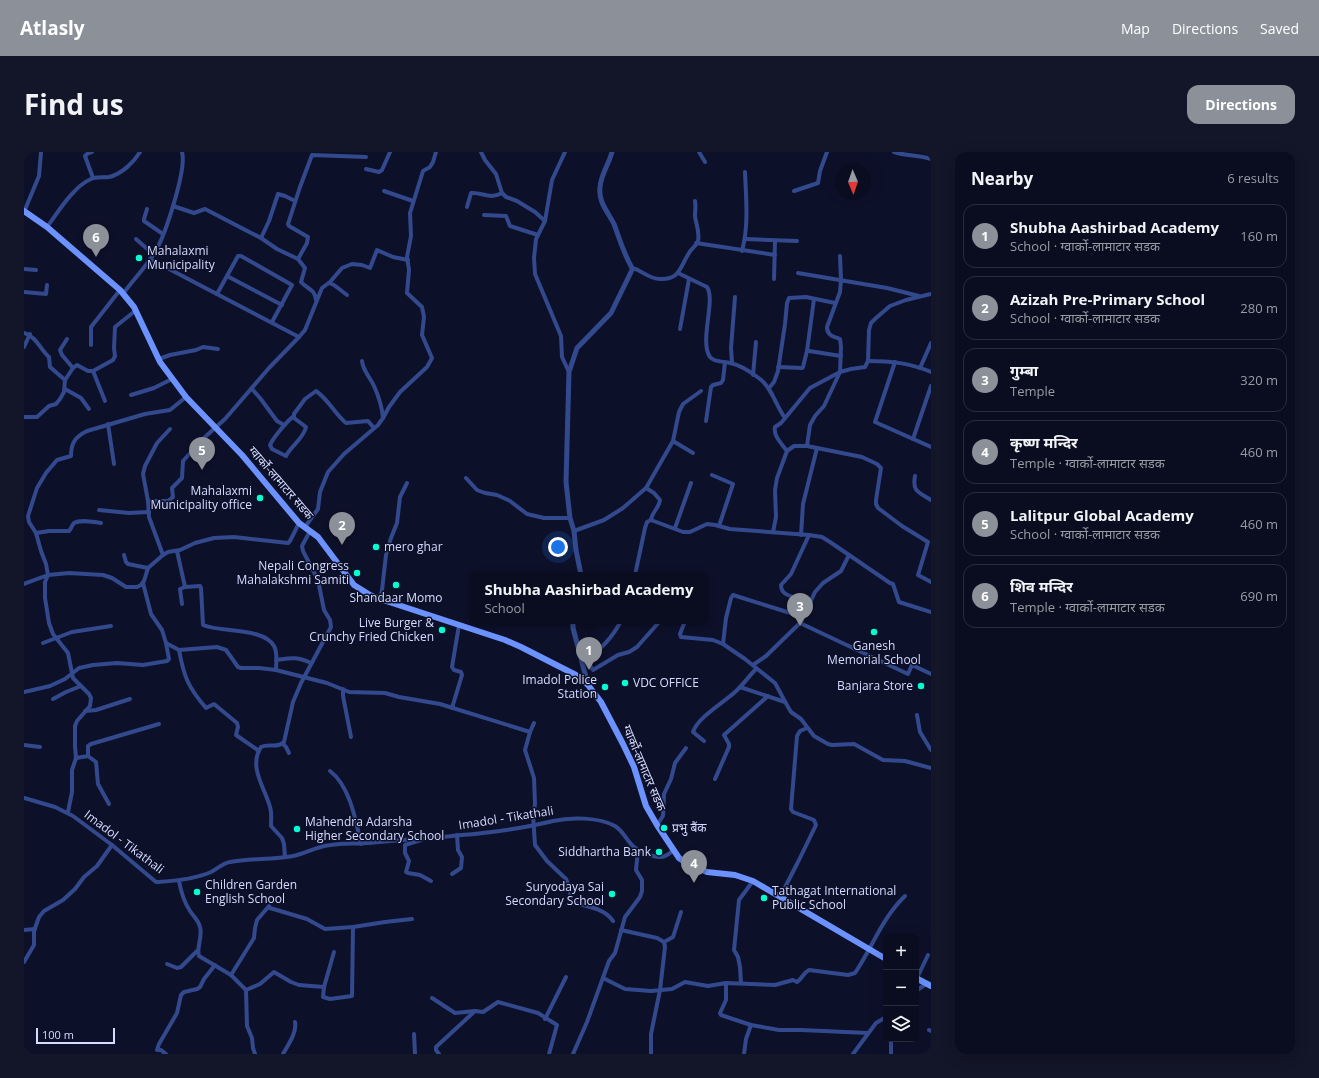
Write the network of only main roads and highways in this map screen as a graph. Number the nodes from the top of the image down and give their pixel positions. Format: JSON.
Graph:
{"nodes":[{"id":1,"x":24,"y":212,"type":"edge"},
{"id":2,"x":883,"y":957,"type":"edge"},
{"id":3,"x":919,"y":980,"type":"edge"},
{"id":4,"x":928,"y":985,"type":"edge"}],
"edges":[{"from":1,"to":2,"type":"main road","name":"ग्वार्को-लामाटार सडक"},
{"from":3,"to":4,"type":"main road"}]}
